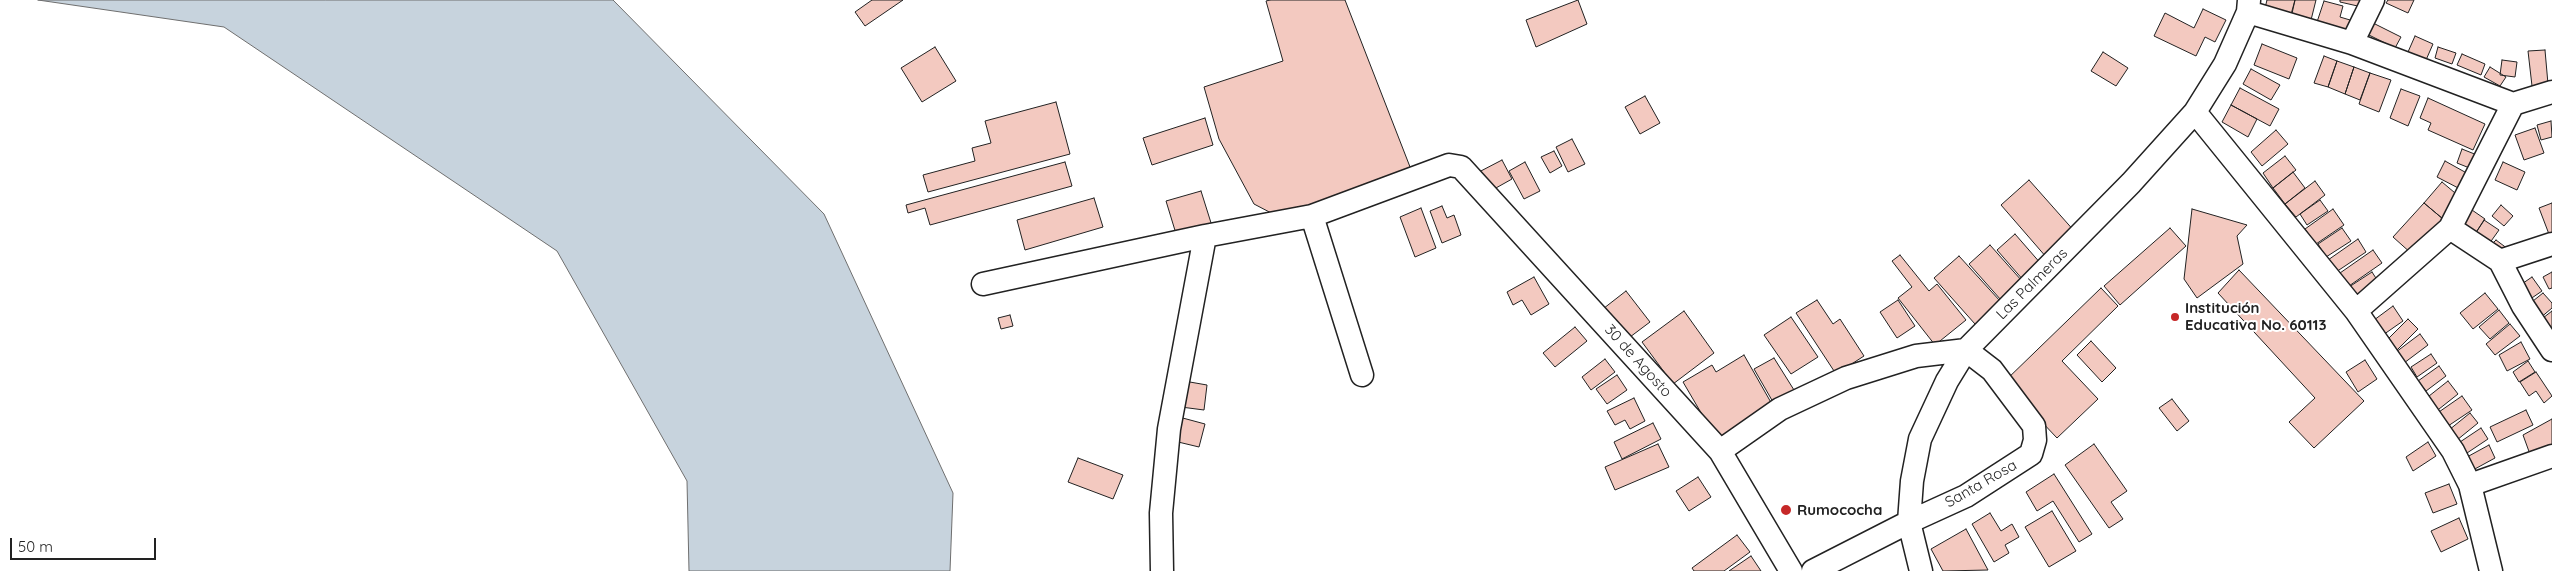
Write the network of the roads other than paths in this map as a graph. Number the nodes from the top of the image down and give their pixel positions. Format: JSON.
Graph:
{"nodes":[{"id":1,"x":2373,"y":0,"type":"edge"},
{"id":2,"x":2248,"y":6,"type":"edge"},
{"id":3,"x":2352,"y":44,"type":"junction"},
{"id":4,"x":2552,"y":92,"type":"edge"},
{"id":5,"x":2513,"y":104,"type":"junction"},
{"id":6,"x":2195,"y":112,"type":"junction"},
{"id":7,"x":1312,"y":216,"type":"junction"},
{"id":8,"x":2450,"y":228,"type":"junction"},
{"id":9,"x":1205,"y":236,"type":"junction"},
{"id":10,"x":2552,"y":244,"type":"edge"},
{"id":11,"x":2500,"y":261,"type":"junction"},
{"id":12,"x":983,"y":284,"type":"dead end"},
{"id":13,"x":2356,"y":311,"type":"junction"},
{"id":14,"x":1966,"y":350,"type":"junction"},
{"id":15,"x":2552,"y":350,"type":"edge"},
{"id":16,"x":1362,"y":375,"type":"dead end"},
{"id":17,"x":1720,"y":451,"type":"junction"},
{"id":18,"x":2552,"y":456,"type":"edge"},
{"id":19,"x":2470,"y":485,"type":"junction"},
{"id":20,"x":1909,"y":522,"type":"junction"},
{"id":21,"x":1162,"y":571,"type":"edge"},
{"id":22,"x":1791,"y":571,"type":"edge"},
{"id":23,"x":1813,"y":571,"type":"edge"},
{"id":24,"x":1921,"y":571,"type":"edge"},
{"id":25,"x":2491,"y":571,"type":"edge"}],
"edges":[{"from":1,"to":3,"type":"street"},
{"from":2,"to":3,"type":"street"},
{"from":2,"to":6,"type":"street","name":"Las Palmeras"},
{"from":3,"to":5,"type":"street"},
{"from":4,"to":5,"type":"street"},
{"from":5,"to":8,"type":"street"},
{"from":6,"to":13,"type":"street"},
{"from":6,"to":14,"type":"street","name":"Las Palmeras"},
{"from":7,"to":9,"type":"street"},
{"from":7,"to":16,"type":"street"},
{"from":7,"to":17,"type":"street","name":"30 de Agosto"},
{"from":8,"to":11,"type":"street"},
{"from":8,"to":13,"type":"street"},
{"from":9,"to":12,"type":"street"},
{"from":9,"to":21,"type":"street"},
{"from":10,"to":11,"type":"street"},
{"from":11,"to":15,"type":"street"},
{"from":13,"to":19,"type":"street"},
{"from":14,"to":17,"type":"street"},
{"from":14,"to":20,"type":"street","name":"Las Palmeras"},
{"from":14,"to":20,"type":"street","name":"Santa Rosa"},
{"from":17,"to":22,"type":"street","name":"30 de Agosto"},
{"from":18,"to":19,"type":"street"},
{"from":19,"to":25,"type":"street"},
{"from":20,"to":23,"type":"street","name":"Santa Rosa"},
{"from":20,"to":24,"type":"street","name":"Las Palmeras"}]}
